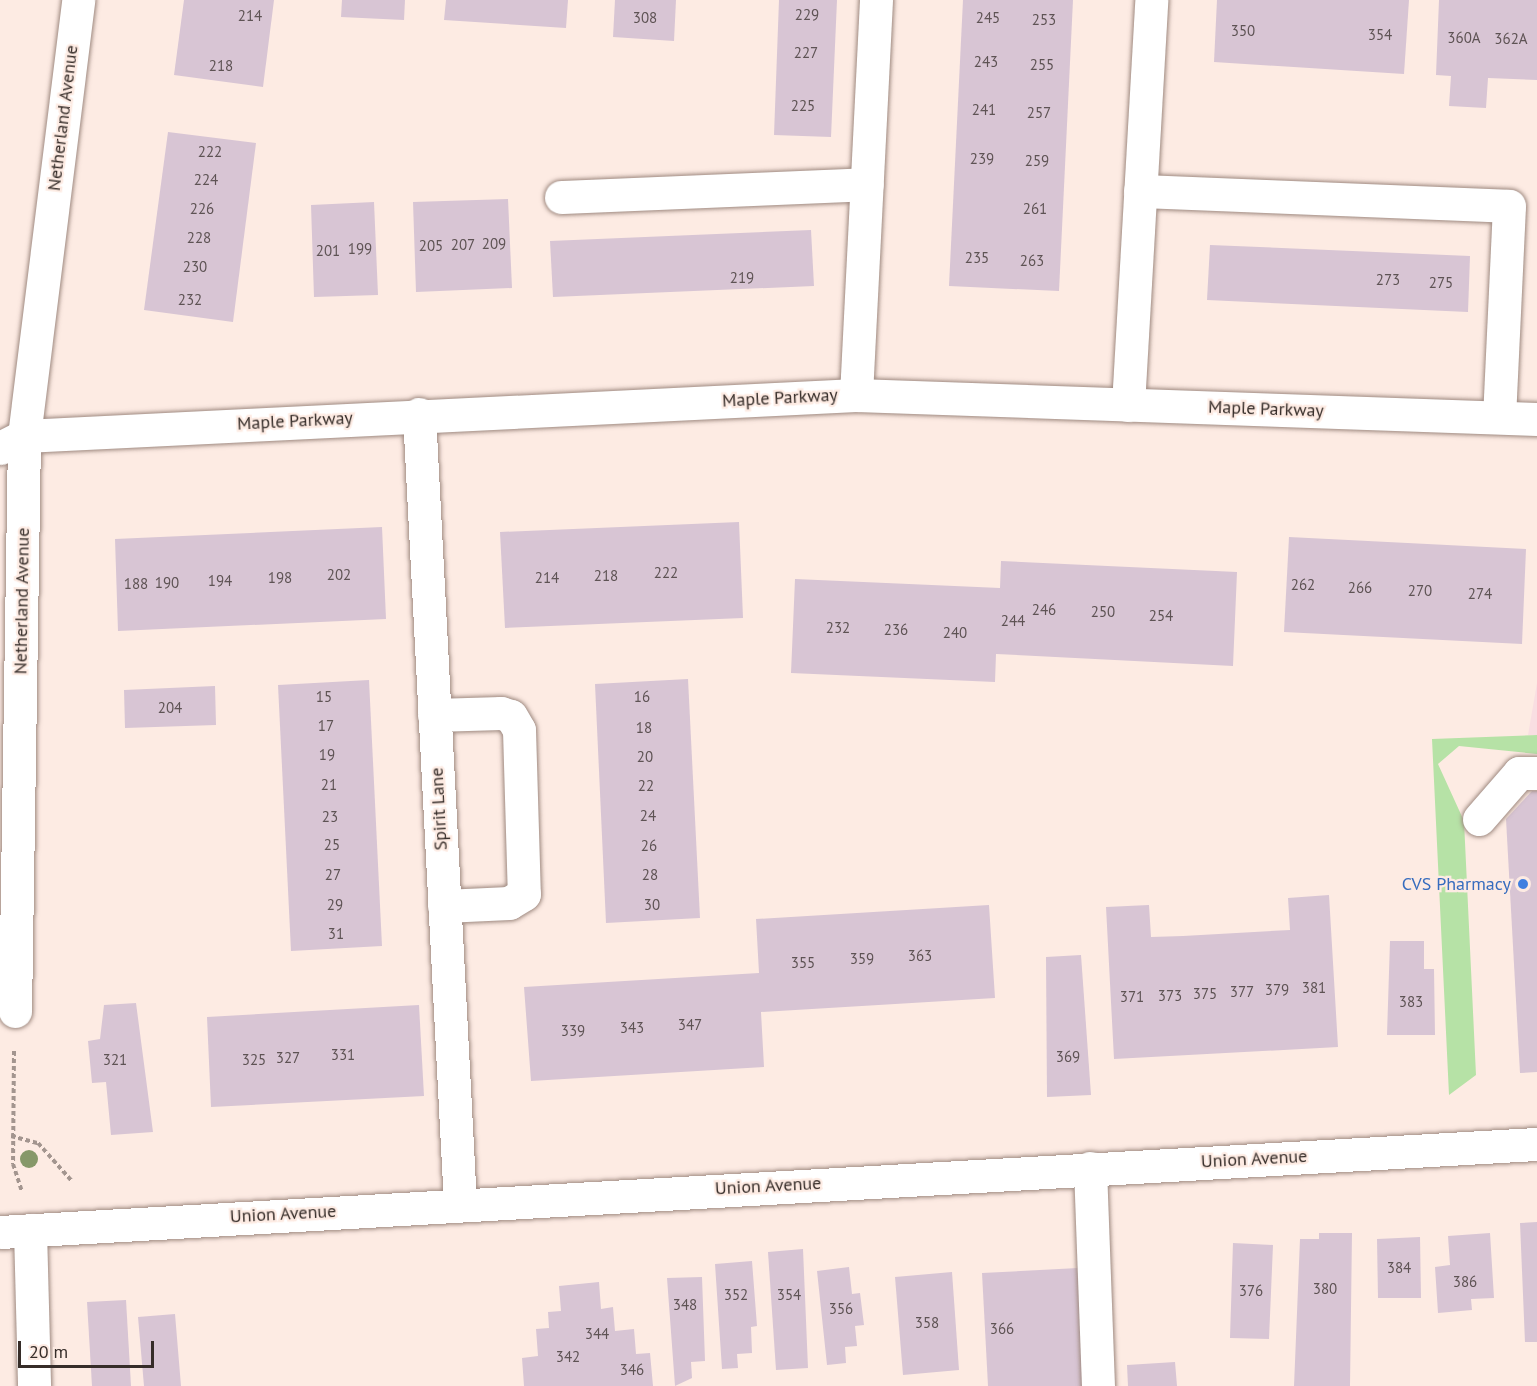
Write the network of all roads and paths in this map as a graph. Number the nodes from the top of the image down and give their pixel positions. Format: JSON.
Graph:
{"nodes":[{"id":1,"x":78,"y":0,"type":"edge"},
{"id":2,"x":876,"y":0,"type":"edge"},
{"id":3,"x":1151,"y":0,"type":"edge"},
{"id":4,"x":867,"y":184,"type":"junction"},
{"id":5,"x":1140,"y":191,"type":"junction"},
{"id":6,"x":561,"y":197,"type":"dead end"},
{"id":7,"x":856,"y":395,"type":"junction"},
{"id":8,"x":1128,"y":405,"type":"junction"},
{"id":9,"x":418,"y":414,"type":"junction"},
{"id":10,"x":1499,"y":417,"type":"junction"},
{"id":11,"x":1537,"y":419,"type":"edge"},
{"id":12,"x":8,"y":436,"type":"edge"},
{"id":13,"x":434,"y":715,"type":"junction"},
{"id":14,"x":1537,"y":772,"type":"edge"},
{"id":15,"x":1479,"y":819,"type":"dead end"},
{"id":16,"x":444,"y":906,"type":"junction"},
{"id":17,"x":15,"y":1011,"type":"joint"},
{"id":18,"x":11,"y":1136,"type":"junction"},
{"id":19,"x":1537,"y":1144,"type":"edge"},
{"id":20,"x":1090,"y":1168,"type":"junction"},
{"id":21,"x":71,"y":1180,"type":"dead end"},
{"id":22,"x":460,"y":1204,"type":"junction"},
{"id":23,"x":18,"y":1222,"type":"edge"},
{"id":24,"x":34,"y":1386,"type":"edge"},
{"id":25,"x":1098,"y":1386,"type":"edge"}],
"edges":[{"from":1,"to":12,"type":"street","name":"Netherland Avenue"},
{"from":2,"to":4,"type":"street"},
{"from":3,"to":5,"type":"street"},
{"from":4,"to":6,"type":"street"},
{"from":4,"to":7,"type":"street"},
{"from":5,"to":8,"type":"street"},
{"from":5,"to":10,"type":"street"},
{"from":7,"to":8,"type":"street","name":"Maple Parkway"},
{"from":7,"to":9,"type":"street","name":"Maple Parkway"},
{"from":8,"to":10,"type":"street","name":"Maple Parkway"},
{"from":9,"to":12,"type":"street","name":"Maple Parkway"},
{"from":9,"to":13,"type":"street","name":"Spirit Lane"},
{"from":10,"to":11,"type":"street","name":"Maple Parkway"},
{"from":12,"to":17,"type":"street","name":"Netherland Avenue"},
{"from":13,"to":16,"type":"street","name":"Spirit Lane"},
{"from":13,"to":16,"type":"street"},
{"from":14,"to":15,"type":"street"},
{"from":16,"to":22,"type":"street","name":"Spirit Lane"},
{"from":17,"to":18,"type":"path"},
{"from":18,"to":21,"type":"path"},
{"from":18,"to":23,"type":"path"},
{"from":19,"to":20,"type":"street","name":"Union Avenue"},
{"from":20,"to":22,"type":"street","name":"Union Avenue"},
{"from":20,"to":25,"type":"street"},
{"from":22,"to":23,"type":"street","name":"Union Avenue"},
{"from":23,"to":24,"type":"street"}]}
